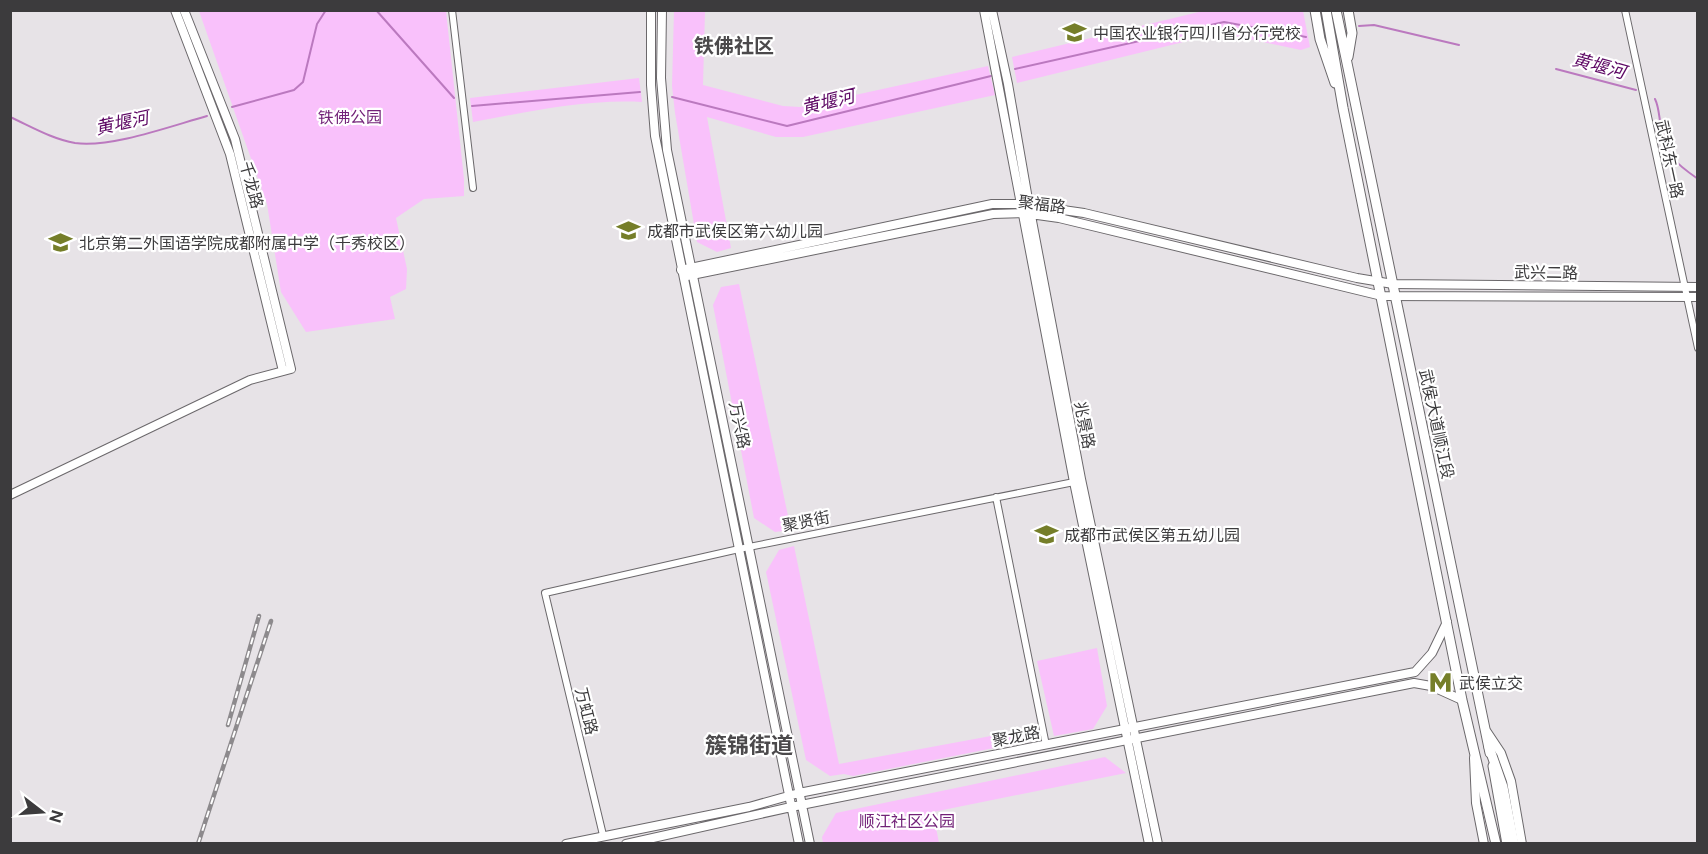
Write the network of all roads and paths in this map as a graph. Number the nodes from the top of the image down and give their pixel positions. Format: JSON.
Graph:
{"nodes":[{"id":1,"x":175,"y":10,"type":"edge"},
{"id":2,"x":184,"y":10,"type":"edge"},
{"id":3,"x":452,"y":10,"type":"edge"},
{"id":4,"x":651,"y":10,"type":"edge"},
{"id":5,"x":662,"y":10,"type":"edge"},
{"id":6,"x":984,"y":10,"type":"edge"},
{"id":7,"x":992,"y":10,"type":"edge"},
{"id":8,"x":1315,"y":10,"type":"edge"},
{"id":9,"x":1326,"y":10,"type":"edge"},
{"id":10,"x":1336,"y":10,"type":"edge"},
{"id":11,"x":1348,"y":10,"type":"edge"},
{"id":12,"x":1625,"y":10,"type":"edge"},
{"id":13,"x":1348,"y":62,"type":"junction"},
{"id":14,"x":1343,"y":108,"type":"junction"},
{"id":15,"x":473,"y":188,"type":"dead end"},
{"id":16,"x":1026,"y":209,"type":"junction"},
{"id":17,"x":693,"y":271,"type":"junction"},
{"id":18,"x":682,"y":273,"type":"junction"},
{"id":19,"x":1379,"y":282,"type":"junction"},
{"id":20,"x":1394,"y":284,"type":"junction"},
{"id":21,"x":1683,"y":287,"type":"junction"},
{"id":22,"x":1698,"y":287,"type":"edge"},
{"id":23,"x":1382,"y":296,"type":"junction"},
{"id":24,"x":1687,"y":296,"type":"junction"},
{"id":25,"x":1395,"y":297,"type":"junction"},
{"id":26,"x":1698,"y":297,"type":"edge"},
{"id":27,"x":1698,"y":348,"type":"edge"},
{"id":28,"x":287,"y":370,"type":"junction"},
{"id":29,"x":1411,"y":372,"type":"junction"},
{"id":30,"x":1398,"y":376,"type":"junction"},
{"id":31,"x":1074,"y":482,"type":"junction"},
{"id":32,"x":10,"y":495,"type":"edge"},
{"id":33,"x":996,"y":497,"type":"junction"},
{"id":34,"x":750,"y":546,"type":"junction"},
{"id":35,"x":739,"y":549,"type":"junction"},
{"id":36,"x":545,"y":593,"type":"joint"},
{"id":37,"x":1447,"y":622,"type":"junction"},
{"id":38,"x":1462,"y":700,"type":"junction"},
{"id":39,"x":1129,"y":728,"type":"junction"},
{"id":40,"x":1486,"y":731,"type":"junction"},
{"id":41,"x":1132,"y":740,"type":"junction"},
{"id":42,"x":1046,"y":745,"type":"junction"},
{"id":43,"x":1489,"y":747,"type":"junction"},
{"id":44,"x":1475,"y":754,"type":"junction"},
{"id":45,"x":799,"y":793,"type":"junction"},
{"id":46,"x":789,"y":796,"type":"junction"},
{"id":47,"x":802,"y":806,"type":"junction"},
{"id":48,"x":791,"y":807,"type":"junction"},
{"id":49,"x":603,"y":835,"type":"junction"},
{"id":50,"x":566,"y":843,"type":"edge"},
{"id":51,"x":626,"y":843,"type":"edge"},
{"id":52,"x":799,"y":843,"type":"edge"},
{"id":53,"x":810,"y":843,"type":"edge"},
{"id":54,"x":1149,"y":843,"type":"edge"},
{"id":55,"x":1158,"y":843,"type":"edge"},
{"id":56,"x":1484,"y":843,"type":"edge"},
{"id":57,"x":1496,"y":843,"type":"edge"},
{"id":58,"x":1507,"y":843,"type":"edge"},
{"id":59,"x":1514,"y":843,"type":"edge"},
{"id":60,"x":1522,"y":843,"type":"edge"}],
"edges":[{"from":1,"to":28,"type":"street","name":"千龙路"},
{"from":2,"to":28,"type":"street","name":"千龙路"},
{"from":3,"to":15,"type":"street"},
{"from":4,"to":18,"type":"main road"},
{"from":5,"to":17,"type":"main road","name":"万兴路"},
{"from":6,"to":16,"type":"street","name":"兆景路"},
{"from":7,"to":16,"type":"street","name":"兆景路"},
{"from":8,"to":14,"type":"main road"},
{"from":9,"to":14,"type":"main road","name":"武侯大道顺江段"},
{"from":10,"to":13,"type":"main road","name":"武侯大道顺江段"},
{"from":11,"to":13,"type":"main road"},
{"from":12,"to":21,"type":"street","name":"武科东一路"},
{"from":13,"to":20,"type":"main road","name":"武侯大道顺江段"},
{"from":14,"to":19,"type":"main road","name":"武侯大道顺江段"},
{"from":16,"to":17,"type":"street","name":"聚福路"},
{"from":16,"to":19,"type":"street","name":"武兴二路"},
{"from":16,"to":23,"type":"street","name":"聚福路"},
{"from":16,"to":31,"type":"street","name":"兆景路"},
{"from":16,"to":39,"type":"street","name":"兆景路"},
{"from":17,"to":18,"type":"street","name":"聚福路"},
{"from":17,"to":34,"type":"main road","name":"万兴路"},
{"from":18,"to":35,"type":"main road"},
{"from":19,"to":20,"type":"street","name":"武兴二路"},
{"from":19,"to":23,"type":"main road","name":"武侯大道顺江段"},
{"from":20,"to":21,"type":"street","name":"武兴二路"},
{"from":20,"to":25,"type":"main road","name":"武侯大道顺江段"},
{"from":21,"to":22,"type":"street","name":"武兴二路"},
{"from":21,"to":24,"type":"street","name":"武科东一路"},
{"from":23,"to":25,"type":"street","name":"聚福路"},
{"from":23,"to":30,"type":"main road","name":"武侯大道顺江段"},
{"from":24,"to":25,"type":"street","name":"聚福路"},
{"from":24,"to":26,"type":"street","name":"聚福路"},
{"from":24,"to":27,"type":"street","name":"武科东一路"},
{"from":25,"to":29,"type":"main road","name":"武侯大道顺江段"},
{"from":28,"to":32,"type":"street"},
{"from":29,"to":30,"type":"main road"},
{"from":29,"to":40,"type":"main road","name":"武侯大道顺江段"},
{"from":30,"to":37,"type":"main road","name":"武侯大道顺江段"},
{"from":31,"to":33,"type":"street","name":"聚贤街"},
{"from":31,"to":39,"type":"street","name":"兆景路"},
{"from":33,"to":34,"type":"street","name":"聚贤街"},
{"from":33,"to":42,"type":"street"},
{"from":34,"to":35,"type":"street","name":"聚贤街"},
{"from":34,"to":45,"type":"main road","name":"万兴路"},
{"from":35,"to":36,"type":"street","name":"聚贤街"},
{"from":35,"to":46,"type":"main road"},
{"from":36,"to":49,"type":"street","name":"万虹路"},
{"from":37,"to":38,"type":"main road","name":"武侯大道顺江段"},
{"from":37,"to":39,"type":"main road","name":"聚龙路"},
{"from":38,"to":41,"type":"main road","name":"聚龙路"},
{"from":38,"to":44,"type":"main road","name":"武侯大道顺江段"},
{"from":39,"to":41,"type":"street","name":"兆景路"},
{"from":39,"to":42,"type":"main road","name":"聚龙路"},
{"from":40,"to":43,"type":"main road","name":"武侯大道顺江段"},
{"from":40,"to":60,"type":"street"},
{"from":41,"to":47,"type":"main road","name":"聚龙路"},
{"from":41,"to":54,"type":"street","name":"兆景路"},
{"from":41,"to":55,"type":"street","name":"兆景路"},
{"from":42,"to":45,"type":"main road","name":"聚龙路"},
{"from":43,"to":58,"type":"main road","name":"武侯大道顺江段"},
{"from":43,"to":59,"type":"main road"},
{"from":44,"to":56,"type":"street"},
{"from":44,"to":57,"type":"main road","name":"武侯大道顺江段"},
{"from":45,"to":46,"type":"main road","name":"聚龙路"},
{"from":45,"to":47,"type":"main road","name":"万兴路"},
{"from":46,"to":48,"type":"main road"},
{"from":46,"to":49,"type":"main road","name":"聚龙路"},
{"from":47,"to":48,"type":"main road","name":"聚龙路"},
{"from":47,"to":53,"type":"main road","name":"万兴路"},
{"from":48,"to":51,"type":"main road","name":"聚龙路"},
{"from":48,"to":52,"type":"main road"},
{"from":49,"to":50,"type":"main road","name":"聚龙路"}]}
